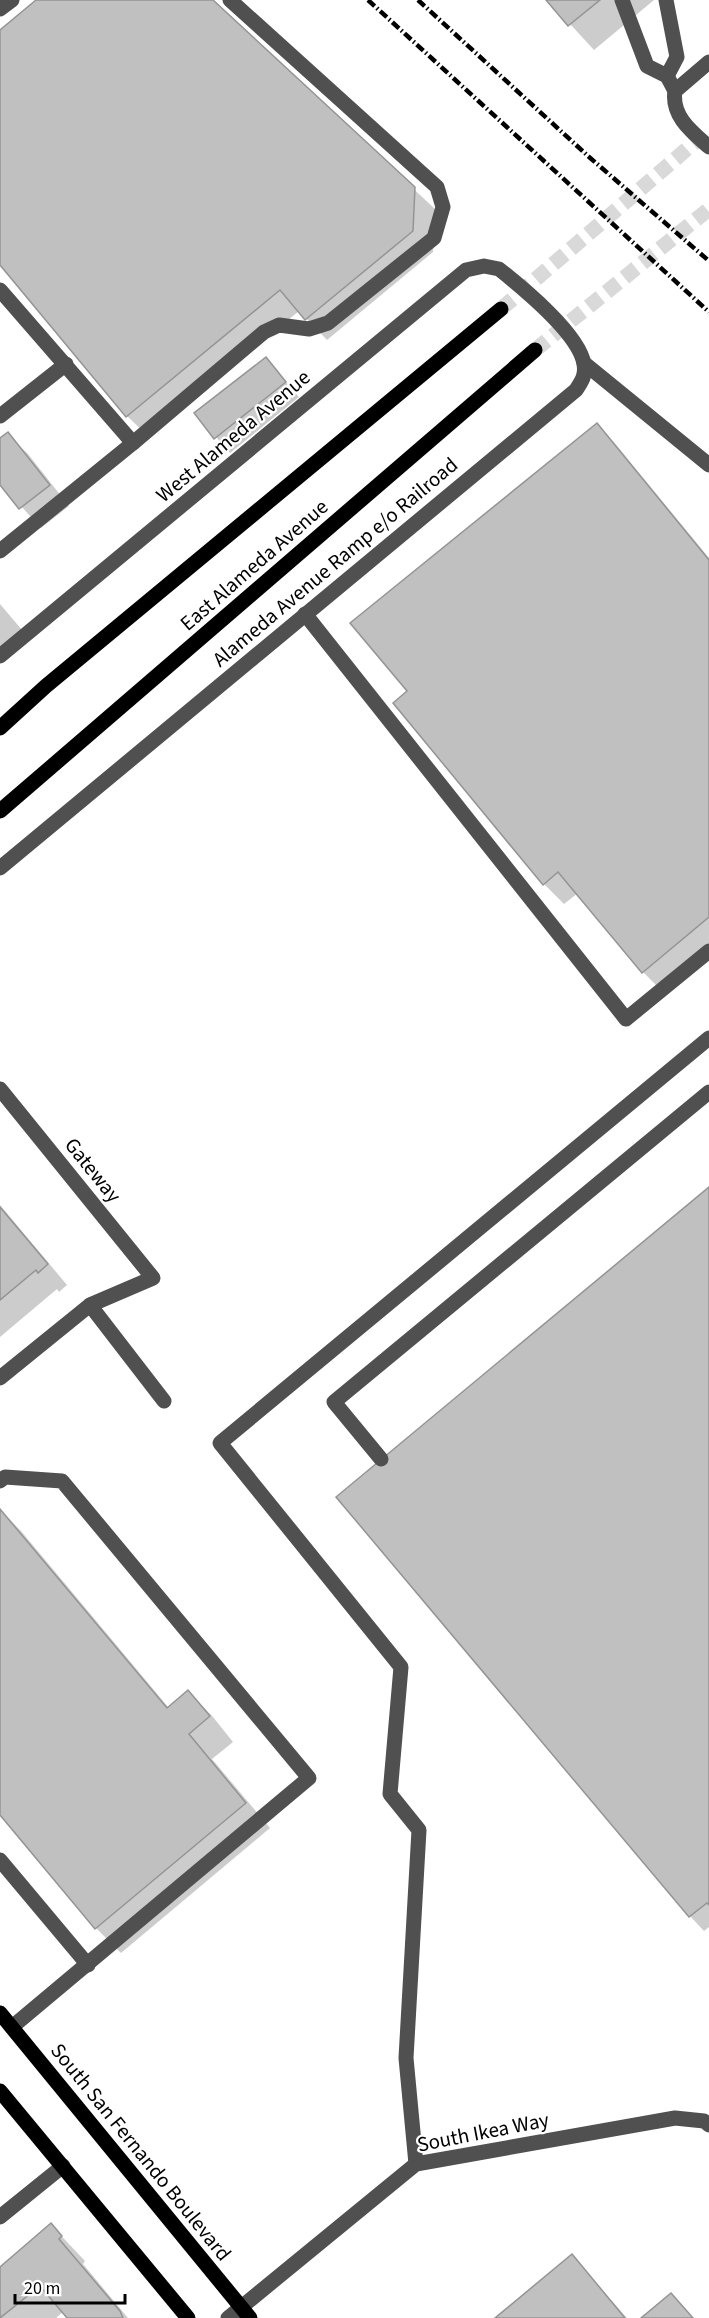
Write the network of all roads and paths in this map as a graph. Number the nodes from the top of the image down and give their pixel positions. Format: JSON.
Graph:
{"nodes":[{"id":1,"x":12,"y":0,"type":"edge"},
{"id":2,"x":230,"y":0,"type":"edge"},
{"id":3,"x":622,"y":0,"type":"edge"},
{"id":4,"x":666,"y":0,"type":"edge"},
{"id":5,"x":0,"y":9,"type":"edge"},
{"id":6,"x":709,"y":62,"type":"edge"},
{"id":7,"x":667,"y":76,"type":"junction"},
{"id":8,"x":675,"y":91,"type":"junction"},
{"id":9,"x":709,"y":147,"type":"edge"},
{"id":10,"x":0,"y":290,"type":"edge"},
{"id":11,"x":501,"y":309,"type":"tunnel mouth"},
{"id":12,"x":535,"y":350,"type":"tunnel mouth"},
{"id":13,"x":584,"y":363,"type":"junction"},
{"id":14,"x":66,"y":364,"type":"junction"},
{"id":15,"x":0,"y":415,"type":"edge"},
{"id":16,"x":133,"y":443,"type":"junction"},
{"id":17,"x":709,"y":465,"type":"edge"},
{"id":18,"x":0,"y":551,"type":"edge"},
{"id":19,"x":305,"y":614,"type":"junction"},
{"id":20,"x":0,"y":656,"type":"edge"},
{"id":21,"x":0,"y":728,"type":"edge"},
{"id":22,"x":0,"y":811,"type":"edge"},
{"id":23,"x":0,"y":867,"type":"edge"},
{"id":24,"x":709,"y":951,"type":"edge"},
{"id":25,"x":709,"y":1038,"type":"edge"},
{"id":26,"x":0,"y":1089,"type":"edge"},
{"id":27,"x":709,"y":1092,"type":"edge"},
{"id":28,"x":90,"y":1305,"type":"junction"},
{"id":29,"x":0,"y":1378,"type":"edge"},
{"id":30,"x":164,"y":1401,"type":"dead end"},
{"id":31,"x":381,"y":1459,"type":"dead end"},
{"id":32,"x":0,"y":1481,"type":"edge"},
{"id":33,"x":0,"y":1860,"type":"edge"},
{"id":34,"x":88,"y":1965,"type":"junction"},
{"id":35,"x":0,"y":2013,"type":"edge"},
{"id":36,"x":12,"y":2027,"type":"junction"},
{"id":37,"x":0,"y":2091,"type":"edge"},
{"id":38,"x":709,"y":2125,"type":"edge"},
{"id":39,"x":416,"y":2164,"type":"junction"},
{"id":40,"x":63,"y":2166,"type":"junction"},
{"id":41,"x":0,"y":2217,"type":"edge"},
{"id":42,"x":245,"y":2313,"type":"edge"},
{"id":43,"x":188,"y":2318,"type":"edge"},
{"id":44,"x":228,"y":2318,"type":"edge"}],
"edges":[{"from":1,"to":5,"type":"street"},
{"from":2,"to":16,"type":"street"},
{"from":3,"to":7,"type":"street"},
{"from":4,"to":7,"type":"street"},
{"from":6,"to":8,"type":"street"},
{"from":7,"to":8,"type":"street"},
{"from":8,"to":9,"type":"street"},
{"from":10,"to":14,"type":"street"},
{"from":11,"to":21,"type":"main road","name":"East Alameda Avenue"},
{"from":12,"to":22,"type":"main road","name":"East Alameda Avenue"},
{"from":13,"to":17,"type":"street"},
{"from":13,"to":19,"type":"street","name":"Alameda Avenue Ramp e/o Railroad"},
{"from":13,"to":20,"type":"street","name":"West Alameda Avenue"},
{"from":14,"to":15,"type":"street"},
{"from":14,"to":16,"type":"street"},
{"from":16,"to":18,"type":"street"},
{"from":19,"to":23,"type":"street","name":"Alameda Avenue Ramp e/o Railroad"},
{"from":19,"to":24,"type":"street"},
{"from":25,"to":39,"type":"street"},
{"from":26,"to":28,"type":"street","name":"Gateway"},
{"from":27,"to":31,"type":"street"},
{"from":28,"to":29,"type":"street"},
{"from":28,"to":30,"type":"street"},
{"from":32,"to":34,"type":"street"},
{"from":33,"to":34,"type":"street"},
{"from":34,"to":36,"type":"street"},
{"from":35,"to":36,"type":"main road","name":"South San Fernando Boulevard"},
{"from":36,"to":42,"type":"main road","name":"South San Fernando Boulevard"},
{"from":37,"to":40,"type":"main road"},
{"from":38,"to":39,"type":"street","name":"South Ikea Way"},
{"from":39,"to":42,"type":"street","name":"South Ikea Way"},
{"from":40,"to":41,"type":"street"},
{"from":40,"to":43,"type":"main road"},
{"from":42,"to":44,"type":"street","name":"South Ikea Way"}]}
